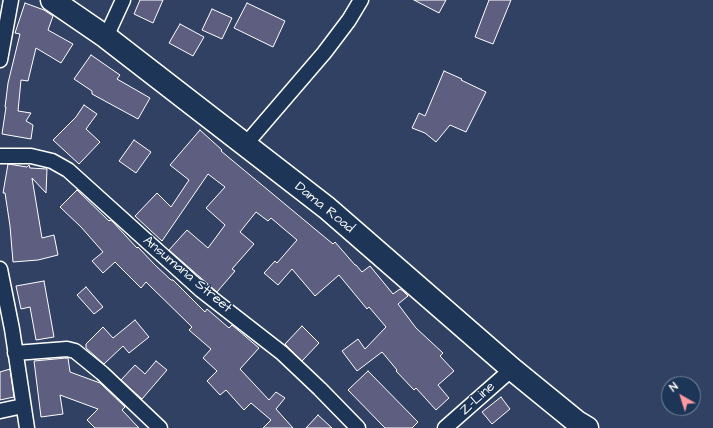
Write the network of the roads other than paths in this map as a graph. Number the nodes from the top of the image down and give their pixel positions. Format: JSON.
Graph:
{"nodes":[{"id":1,"x":11,"y":0,"type":"edge"},
{"id":2,"x":52,"y":0,"type":"edge"},
{"id":3,"x":123,"y":0,"type":"edge"},
{"id":4,"x":361,"y":0,"type":"edge"},
{"id":5,"x":106,"y":37,"type":"junction"},
{"id":6,"x":0,"y":60,"type":"edge"},
{"id":7,"x":244,"y":145,"type":"junction"},
{"id":8,"x":0,"y":156,"type":"edge"},
{"id":9,"x":0,"y":274,"type":"edge"},
{"id":10,"x":15,"y":353,"type":"junction"},
{"id":11,"x":512,"y":369,"type":"junction"},
{"id":12,"x":23,"y":406,"type":"junction"},
{"id":13,"x":0,"y":411,"type":"edge"},
{"id":14,"x":27,"y":428,"type":"edge"},
{"id":15,"x":160,"y":428,"type":"edge"},
{"id":16,"x":358,"y":428,"type":"edge"},
{"id":17,"x":445,"y":428,"type":"edge"},
{"id":18,"x":587,"y":428,"type":"edge"}],
"edges":[{"from":1,"to":6,"type":"street"},
{"from":2,"to":5,"type":"highway","name":"Dama Road"},
{"from":3,"to":5,"type":"street"},
{"from":4,"to":7,"type":"street"},
{"from":5,"to":7,"type":"highway","name":"Dama Road"},
{"from":7,"to":11,"type":"highway","name":"Dama Road"},
{"from":8,"to":16,"type":"street","name":"Ansumana Street"},
{"from":9,"to":10,"type":"street"},
{"from":10,"to":12,"type":"street"},
{"from":10,"to":15,"type":"street"},
{"from":11,"to":17,"type":"street","name":"Z-Line"},
{"from":11,"to":18,"type":"highway","name":"Dama Road"},
{"from":12,"to":13,"type":"street"},
{"from":12,"to":14,"type":"street"}]}
